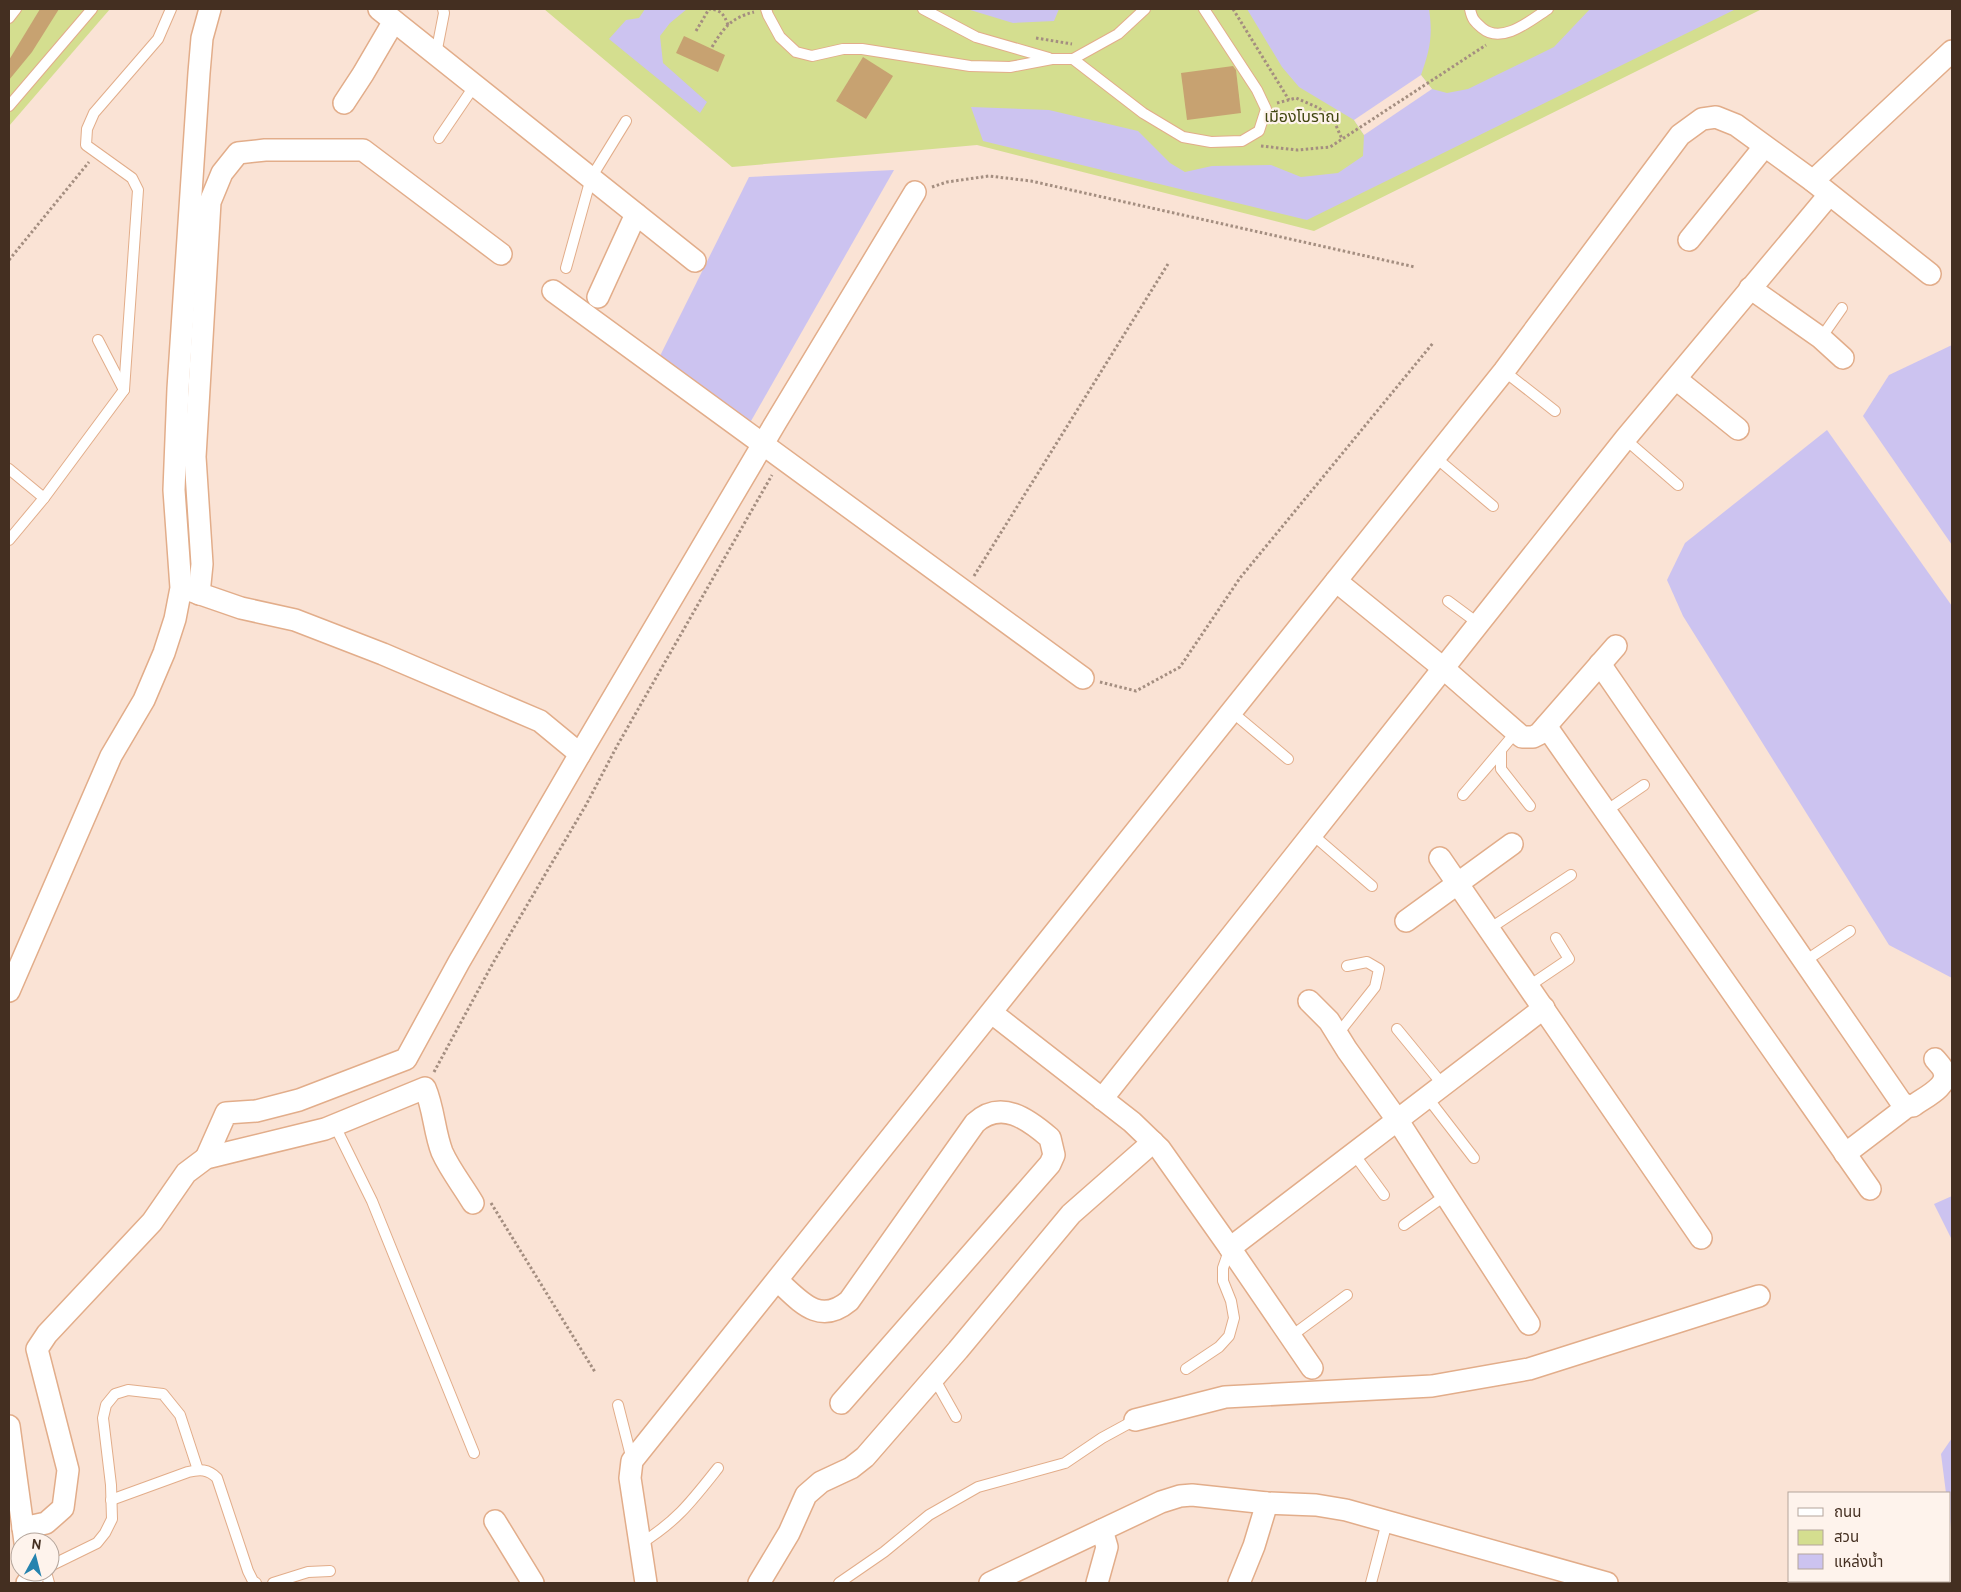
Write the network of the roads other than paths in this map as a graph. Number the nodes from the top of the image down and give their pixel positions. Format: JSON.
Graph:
{"nodes":[{"id":1,"x":16,"y":9,"type":"edge"},
{"id":2,"x":92,"y":9,"type":"edge"},
{"id":3,"x":170,"y":9,"type":"edge"},
{"id":4,"x":210,"y":9,"type":"edge"},
{"id":5,"x":443,"y":9,"type":"edge"},
{"id":6,"x":923,"y":9,"type":"edge"},
{"id":7,"x":1145,"y":9,"type":"edge"},
{"id":8,"x":1204,"y":9,"type":"edge"},
{"id":9,"x":1470,"y":9,"type":"edge"},
{"id":10,"x":1548,"y":9,"type":"edge"},
{"id":11,"x":762,"y":10,"type":"edge"},
{"id":12,"x":387,"y":15,"type":"edge"},
{"id":13,"x":9,"y":18,"type":"edge"},
{"id":14,"x":1952,"y":51,"type":"edge"},
{"id":15,"x":436,"y":54,"type":"junction"},
{"id":16,"x":1052,"y":59,"type":"junction"},
{"id":17,"x":1073,"y":59,"type":"junction"},
{"id":18,"x":475,"y":85,"type":"junction"},
{"id":19,"x":344,"y":103,"type":"dead end"},
{"id":20,"x":9,"y":106,"type":"edge"},
{"id":21,"x":626,"y":121,"type":"dead end"},
{"id":22,"x":439,"y":138,"type":"dead end"},
{"id":23,"x":1764,"y":147,"type":"junction"},
{"id":24,"x":591,"y":178,"type":"junction"},
{"id":25,"x":1821,"y":188,"type":"junction"},
{"id":26,"x":915,"y":192,"type":"road end"},
{"id":27,"x":636,"y":214,"type":"junction"},
{"id":28,"x":1689,"y":240,"type":"dead end"},
{"id":29,"x":501,"y":254,"type":"dead end"},
{"id":30,"x":695,"y":261,"type":"dead end"},
{"id":31,"x":566,"y":268,"type":"dead end"},
{"id":32,"x":1930,"y":274,"type":"dead end"},
{"id":33,"x":1750,"y":288,"type":"junction"},
{"id":34,"x":553,"y":291,"type":"dead end"},
{"id":35,"x":598,"y":296,"type":"dead end"},
{"id":36,"x":1842,"y":308,"type":"dead end"},
{"id":37,"x":1821,"y":338,"type":"junction"},
{"id":38,"x":98,"y":340,"type":"dead end"},
{"id":39,"x":1843,"y":358,"type":"dead end"},
{"id":40,"x":1504,"y":371,"type":"junction"},
{"id":41,"x":1676,"y":379,"type":"junction"},
{"id":42,"x":124,"y":390,"type":"junction"},
{"id":43,"x":1555,"y":411,"type":"dead end"},
{"id":44,"x":1738,"y":429,"type":"dead end"},
{"id":45,"x":1625,"y":439,"type":"junction"},
{"id":46,"x":763,"y":444,"type":"junction"},
{"id":47,"x":1435,"y":457,"type":"junction"},
{"id":48,"x":9,"y":469,"type":"edge"},
{"id":49,"x":1678,"y":485,"type":"dead end"},
{"id":50,"x":44,"y":498,"type":"junction"},
{"id":51,"x":1493,"y":506,"type":"dead end"},
{"id":52,"x":9,"y":540,"type":"edge"},
{"id":53,"x":1336,"y":582,"type":"junction"},
{"id":54,"x":190,"y":591,"type":"junction"},
{"id":55,"x":1448,"y":600,"type":"dead end"},
{"id":56,"x":1479,"y":624,"type":"junction"},
{"id":57,"x":1616,"y":646,"type":"dead end"},
{"id":58,"x":1600,"y":664,"type":"junction"},
{"id":59,"x":1444,"y":668,"type":"junction"},
{"id":60,"x":1083,"y":678,"type":"road end"},
{"id":61,"x":1232,"y":712,"type":"junction"},
{"id":62,"x":1546,"y":726,"type":"junction"},
{"id":63,"x":1516,"y":732,"type":"junction"},
{"id":64,"x":580,"y":754,"type":"junction"},
{"id":65,"x":1288,"y":759,"type":"dead end"},
{"id":66,"x":1644,"y":786,"type":"dead end"},
{"id":67,"x":1530,"y":806,"type":"dead end"},
{"id":68,"x":1606,"y":811,"type":"junction"},
{"id":69,"x":1313,"y":835,"type":"junction"},
{"id":70,"x":1512,"y":844,"type":"dead end"},
{"id":71,"x":1440,"y":858,"type":"dead end"},
{"id":72,"x":1571,"y":875,"type":"dead end"},
{"id":73,"x":1458,"y":884,"type":"junction"},
{"id":74,"x":1372,"y":886,"type":"dead end"},
{"id":75,"x":1406,"y":921,"type":"dead end"},
{"id":76,"x":1489,"y":929,"type":"junction"},
{"id":77,"x":1850,"y":931,"type":"dead end"},
{"id":78,"x":1556,"y":938,"type":"dead end"},
{"id":79,"x":1805,"y":961,"type":"junction"},
{"id":80,"x":1347,"y":966,"type":"dead end"},
{"id":81,"x":1529,"y":986,"type":"junction"},
{"id":82,"x":9,"y":991,"type":"edge"},
{"id":83,"x":1310,"y":1001,"type":"dead end"},
{"id":84,"x":1544,"y":1008,"type":"junction"},
{"id":85,"x":992,"y":1013,"type":"junction"},
{"id":86,"x":1397,"y":1029,"type":"dead end"},
{"id":87,"x":1337,"y":1035,"type":"junction"},
{"id":88,"x":1935,"y":1058,"type":"dead end"},
{"id":89,"x":1435,"y":1091,"type":"junction"},
{"id":90,"x":1102,"y":1099,"type":"junction"},
{"id":91,"x":1908,"y":1106,"type":"junction"},
{"id":92,"x":1398,"y":1121,"type":"junction"},
{"id":93,"x":335,"y":1126,"type":"junction"},
{"id":94,"x":1153,"y":1142,"type":"junction"},
{"id":95,"x":1354,"y":1154,"type":"junction"},
{"id":96,"x":1845,"y":1154,"type":"junction"},
{"id":97,"x":206,"y":1158,"type":"junction"},
{"id":98,"x":1474,"y":1158,"type":"dead end"},
{"id":99,"x":1870,"y":1189,"type":"dead end"},
{"id":100,"x":1384,"y":1195,"type":"dead end"},
{"id":101,"x":1446,"y":1195,"type":"junction"},
{"id":102,"x":482,"y":1202,"type":"road end"},
{"id":103,"x":1404,"y":1226,"type":"dead end"},
{"id":104,"x":1701,"y":1238,"type":"dead end"},
{"id":105,"x":1230,"y":1248,"type":"junction"},
{"id":106,"x":778,"y":1281,"type":"junction"},
{"id":107,"x":1347,"y":1295,"type":"dead end"},
{"id":108,"x":1760,"y":1296,"type":"dead end"},
{"id":109,"x":1529,"y":1324,"type":"dead end"},
{"id":110,"x":1290,"y":1337,"type":"junction"},
{"id":111,"x":1186,"y":1368,"type":"dead end"},
{"id":112,"x":1312,"y":1368,"type":"dead end"},
{"id":113,"x":934,"y":1378,"type":"junction"},
{"id":114,"x":841,"y":1403,"type":"dead end"},
{"id":115,"x":618,"y":1405,"type":"dead end"},
{"id":116,"x":956,"y":1417,"type":"dead end"},
{"id":117,"x":1135,"y":1420,"type":"joint"},
{"id":118,"x":9,"y":1426,"type":"edge"},
{"id":119,"x":474,"y":1453,"type":"dead end"},
{"id":120,"x":632,"y":1461,"type":"junction"},
{"id":121,"x":718,"y":1468,"type":"dead end"},
{"id":122,"x":198,"y":1470,"type":"junction"},
{"id":123,"x":111,"y":1500,"type":"junction"},
{"id":124,"x":1267,"y":1503,"type":"junction"},
{"id":125,"x":495,"y":1521,"type":"dead end"},
{"id":126,"x":1387,"y":1522,"type":"junction"},
{"id":127,"x":1102,"y":1530,"type":"junction"},
{"id":128,"x":24,"y":1532,"type":"edge"},
{"id":129,"x":30,"y":1532,"type":"edge"},
{"id":130,"x":640,"y":1544,"type":"junction"},
{"id":131,"x":60,"y":1564,"type":"edge"},
{"id":132,"x":330,"y":1571,"type":"dead end"},
{"id":133,"x":256,"y":1583,"type":"edge"},
{"id":134,"x":272,"y":1583,"type":"edge"},
{"id":135,"x":533,"y":1583,"type":"edge"},
{"id":136,"x":646,"y":1583,"type":"edge"},
{"id":137,"x":759,"y":1583,"type":"edge"},
{"id":138,"x":839,"y":1583,"type":"edge"},
{"id":139,"x":990,"y":1583,"type":"edge"},
{"id":140,"x":1097,"y":1583,"type":"edge"},
{"id":141,"x":1239,"y":1583,"type":"edge"},
{"id":142,"x":1371,"y":1583,"type":"edge"},
{"id":143,"x":1607,"y":1583,"type":"edge"}],
"edges":[{"from":1,"to":13,"type":"lane"},
{"from":2,"to":20,"type":"lane"},
{"from":3,"to":42,"type":"lane"},
{"from":4,"to":54,"type":"street"},
{"from":5,"to":15,"type":"lane"},
{"from":6,"to":16,"type":"lane"},
{"from":7,"to":17,"type":"lane"},
{"from":8,"to":17,"type":"lane"},
{"from":9,"to":10,"type":"lane"},
{"from":11,"to":16,"type":"lane"},
{"from":12,"to":15,"type":"street"},
{"from":12,"to":19,"type":"street"},
{"from":14,"to":25,"type":"street"},
{"from":15,"to":18,"type":"street"},
{"from":16,"to":17,"type":"lane"},
{"from":18,"to":22,"type":"lane"},
{"from":18,"to":24,"type":"street"},
{"from":21,"to":24,"type":"lane"},
{"from":23,"to":25,"type":"street"},
{"from":23,"to":28,"type":"street"},
{"from":23,"to":40,"type":"street"},
{"from":24,"to":27,"type":"street"},
{"from":24,"to":31,"type":"lane"},
{"from":25,"to":32,"type":"street"},
{"from":25,"to":33,"type":"street"},
{"from":26,"to":46,"type":"street"},
{"from":27,"to":30,"type":"street"},
{"from":27,"to":35,"type":"street"},
{"from":29,"to":54,"type":"street"},
{"from":33,"to":37,"type":"street"},
{"from":33,"to":41,"type":"street"},
{"from":34,"to":46,"type":"street"},
{"from":36,"to":37,"type":"lane"},
{"from":37,"to":39,"type":"street"},
{"from":38,"to":42,"type":"lane"},
{"from":40,"to":43,"type":"lane"},
{"from":40,"to":47,"type":"street"},
{"from":41,"to":44,"type":"street"},
{"from":41,"to":45,"type":"street"},
{"from":42,"to":50,"type":"lane"},
{"from":45,"to":49,"type":"lane"},
{"from":45,"to":56,"type":"street"},
{"from":46,"to":60,"type":"street"},
{"from":46,"to":64,"type":"street"},
{"from":47,"to":51,"type":"lane"},
{"from":47,"to":53,"type":"street"},
{"from":48,"to":50,"type":"lane"},
{"from":50,"to":52,"type":"lane"},
{"from":53,"to":59,"type":"street"},
{"from":53,"to":61,"type":"street"},
{"from":54,"to":64,"type":"street"},
{"from":54,"to":82,"type":"street"},
{"from":55,"to":56,"type":"lane"},
{"from":56,"to":59,"type":"street"},
{"from":57,"to":58,"type":"street"},
{"from":58,"to":62,"type":"street"},
{"from":58,"to":79,"type":"street"},
{"from":59,"to":63,"type":"street"},
{"from":59,"to":69,"type":"street"},
{"from":61,"to":65,"type":"lane"},
{"from":61,"to":85,"type":"street"},
{"from":62,"to":63,"type":"street"},
{"from":62,"to":68,"type":"street"},
{"from":63,"to":67,"type":"lane"},
{"from":64,"to":97,"type":"street"},
{"from":66,"to":68,"type":"lane"},
{"from":68,"to":96,"type":"street"},
{"from":69,"to":74,"type":"lane"},
{"from":69,"to":90,"type":"street"},
{"from":70,"to":73,"type":"street"},
{"from":71,"to":73,"type":"street"},
{"from":72,"to":76,"type":"lane"},
{"from":73,"to":75,"type":"street"},
{"from":73,"to":76,"type":"street"},
{"from":76,"to":81,"type":"street"},
{"from":77,"to":79,"type":"lane"},
{"from":78,"to":81,"type":"lane"},
{"from":79,"to":91,"type":"street"},
{"from":80,"to":87,"type":"lane"},
{"from":81,"to":84,"type":"street"},
{"from":83,"to":87,"type":"street"},
{"from":84,"to":89,"type":"street"},
{"from":84,"to":104,"type":"street"},
{"from":85,"to":90,"type":"street"},
{"from":85,"to":106,"type":"street"},
{"from":86,"to":89,"type":"lane"},
{"from":87,"to":92,"type":"street"},
{"from":88,"to":91,"type":"street"},
{"from":89,"to":92,"type":"street"},
{"from":89,"to":98,"type":"lane"},
{"from":90,"to":94,"type":"street"},
{"from":91,"to":96,"type":"street"},
{"from":92,"to":95,"type":"street"},
{"from":92,"to":101,"type":"street"},
{"from":93,"to":97,"type":"street"},
{"from":93,"to":102,"type":"street"},
{"from":93,"to":119,"type":"lane"},
{"from":94,"to":105,"type":"street"},
{"from":94,"to":113,"type":"street"},
{"from":95,"to":100,"type":"lane"},
{"from":95,"to":105,"type":"street"},
{"from":96,"to":99,"type":"street"},
{"from":97,"to":129,"type":"street"},
{"from":101,"to":103,"type":"lane"},
{"from":101,"to":109,"type":"street"},
{"from":105,"to":110,"type":"street"},
{"from":105,"to":111,"type":"lane"},
{"from":106,"to":114,"type":"street"},
{"from":106,"to":120,"type":"street"},
{"from":107,"to":110,"type":"lane"},
{"from":108,"to":117,"type":"street"},
{"from":110,"to":112,"type":"street"},
{"from":113,"to":116,"type":"lane"},
{"from":113,"to":137,"type":"street"},
{"from":115,"to":120,"type":"lane"},
{"from":117,"to":138,"type":"lane"},
{"from":118,"to":128,"type":"street"},
{"from":120,"to":130,"type":"street"},
{"from":121,"to":130,"type":"lane"},
{"from":122,"to":123,"type":"lane"},
{"from":122,"to":123,"type":"lane"},
{"from":122,"to":133,"type":"lane"},
{"from":123,"to":131,"type":"lane"},
{"from":124,"to":126,"type":"street"},
{"from":124,"to":127,"type":"street"},
{"from":124,"to":141,"type":"street"},
{"from":125,"to":135,"type":"street"},
{"from":126,"to":142,"type":"lane"},
{"from":126,"to":143,"type":"street"},
{"from":127,"to":139,"type":"street"},
{"from":127,"to":140,"type":"street"},
{"from":130,"to":136,"type":"street"},
{"from":132,"to":134,"type":"lane"}]}
